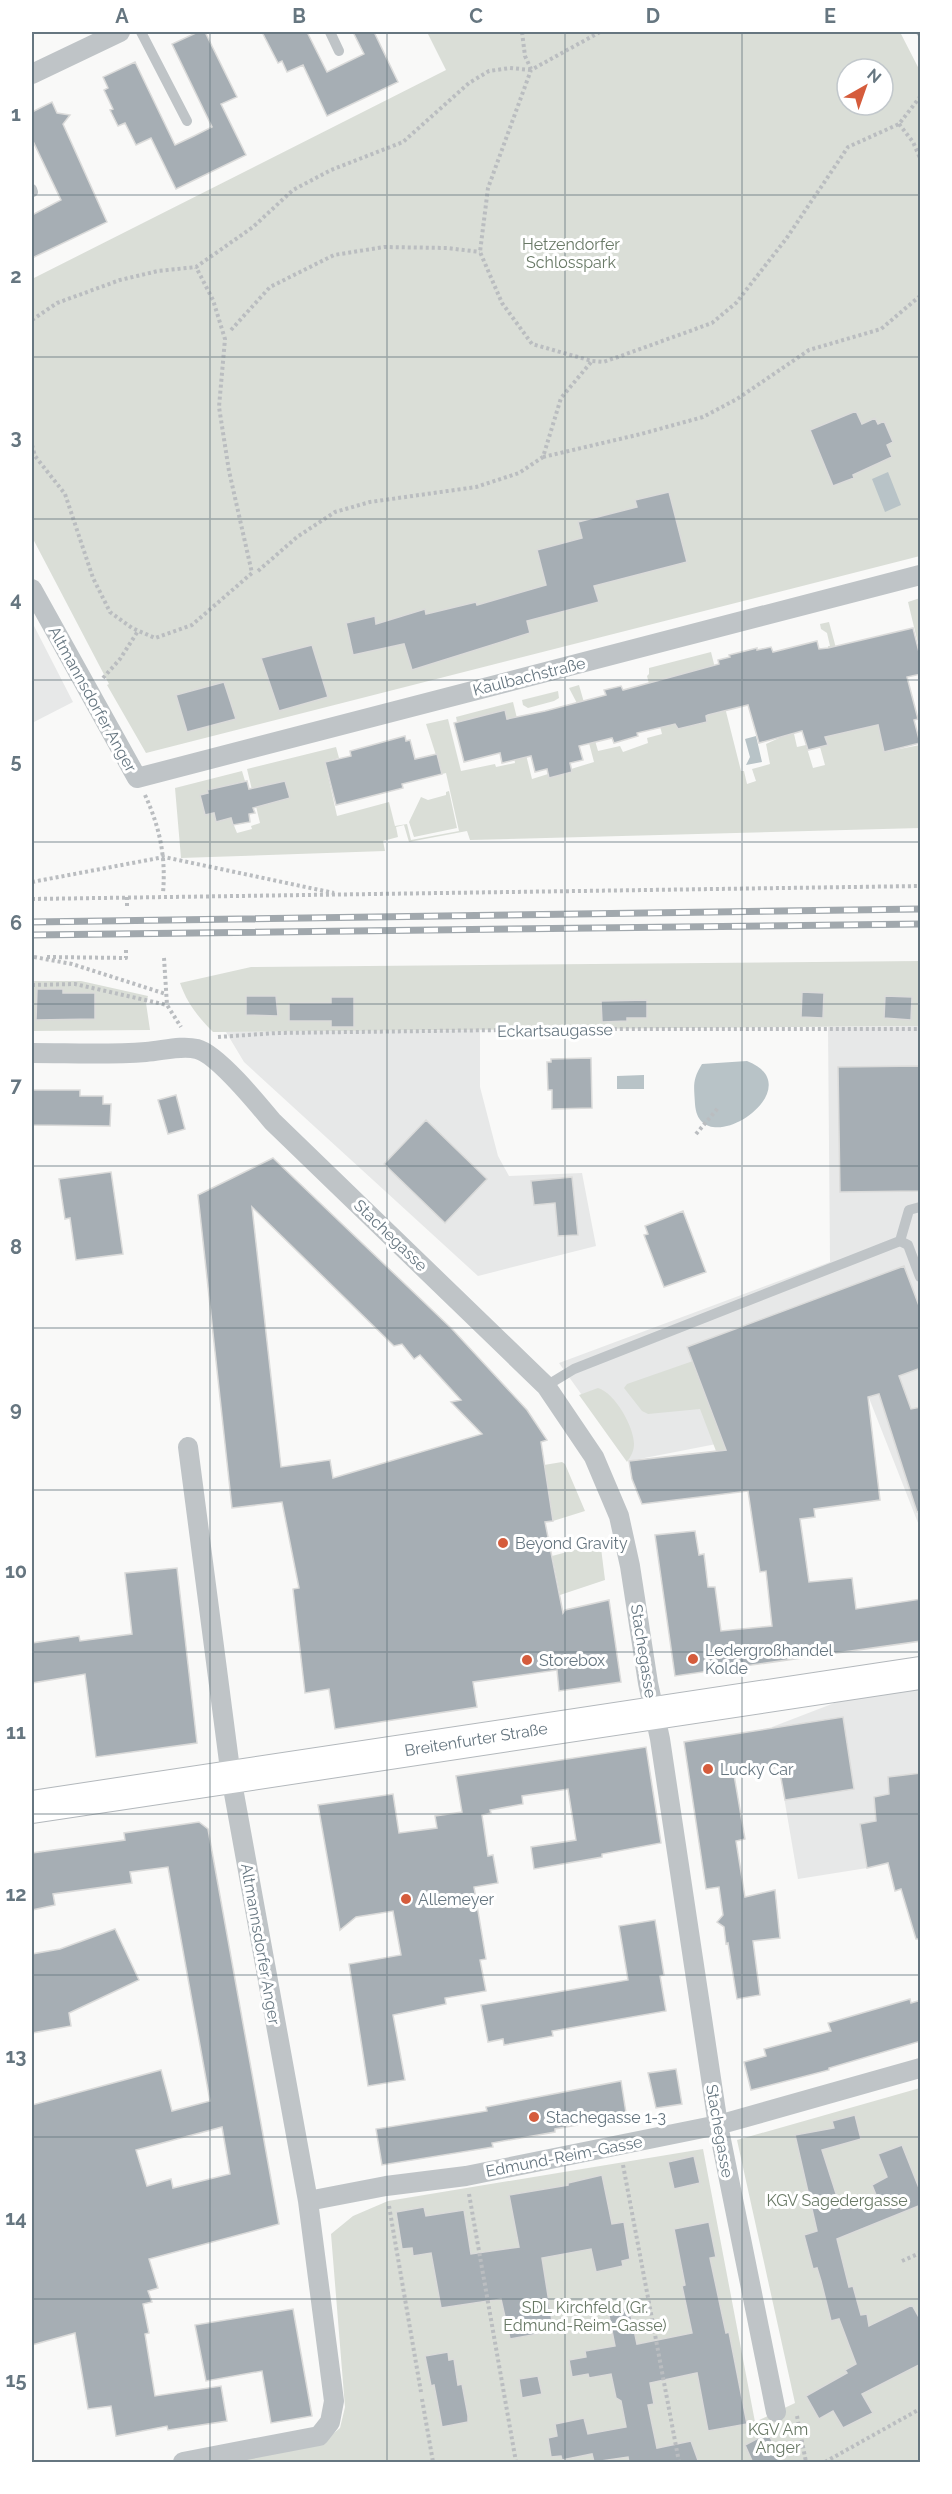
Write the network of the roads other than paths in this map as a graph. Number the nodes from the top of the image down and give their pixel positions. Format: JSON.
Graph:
{"nodes":[{"id":1,"x":120,"y":32,"type":"edge"},
{"id":2,"x":141,"y":32,"type":"edge"},
{"id":3,"x":330,"y":32,"type":"edge"},
{"id":4,"x":339,"y":51,"type":"dead end"},
{"id":5,"x":32,"y":74,"type":"edge"},
{"id":6,"x":187,"y":120,"type":"dead end"},
{"id":7,"x":921,"y":575,"type":"edge"},
{"id":8,"x":32,"y":589,"type":"edge"},
{"id":9,"x":137,"y":778,"type":"joint"},
{"id":10,"x":32,"y":1053,"type":"edge"},
{"id":11,"x":921,"y":1207,"type":"edge"},
{"id":12,"x":900,"y":1241,"type":"junction"},
{"id":13,"x":921,"y":1277,"type":"edge"},
{"id":14,"x":546,"y":1386,"type":"junction"},
{"id":15,"x":188,"y":1447,"type":"dead end"},
{"id":16,"x":921,"y":1673,"type":"edge"},
{"id":17,"x":654,"y":1713,"type":"junction"},
{"id":18,"x":231,"y":1777,"type":"junction"},
{"id":19,"x":32,"y":1807,"type":"edge"},
{"id":20,"x":921,"y":2068,"type":"edge"},
{"id":21,"x":718,"y":2125,"type":"junction"},
{"id":22,"x":308,"y":2201,"type":"junction"},
{"id":23,"x":776,"y":2412,"type":"road end"},
{"id":24,"x":183,"y":2463,"type":"edge"}],
"edges":[{"from":1,"to":5,"type":"street"},
{"from":2,"to":6,"type":"lane"},
{"from":3,"to":4,"type":"lane"},
{"from":7,"to":9,"type":"street","name":"Kaulbachstraße"},
{"from":8,"to":9,"type":"street","name":"Altmannsdorfer Anger"},
{"from":10,"to":14,"type":"street","name":"Stachegasse"},
{"from":11,"to":12,"type":"lane"},
{"from":12,"to":13,"type":"lane"},
{"from":12,"to":14,"type":"lane"},
{"from":14,"to":17,"type":"street","name":"Stachegasse"},
{"from":15,"to":18,"type":"street","name":"Altmannsdorfer Anger"},
{"from":16,"to":17,"type":"main road","name":"Breitenfurter Straße"},
{"from":17,"to":18,"type":"main road","name":"Breitenfurter Straße"},
{"from":17,"to":21,"type":"street","name":"Stachegasse"},
{"from":18,"to":19,"type":"main road","name":"Breitenfurter Straße"},
{"from":18,"to":22,"type":"street","name":"Altmannsdorfer Anger"},
{"from":20,"to":21,"type":"street","name":"Edmund-Reim-Gasse"},
{"from":21,"to":22,"type":"street","name":"Edmund-Reim-Gasse"},
{"from":21,"to":23,"type":"street","name":"Stachegasse"},
{"from":22,"to":24,"type":"street","name":"Altmannsdorfer Anger"}]}
